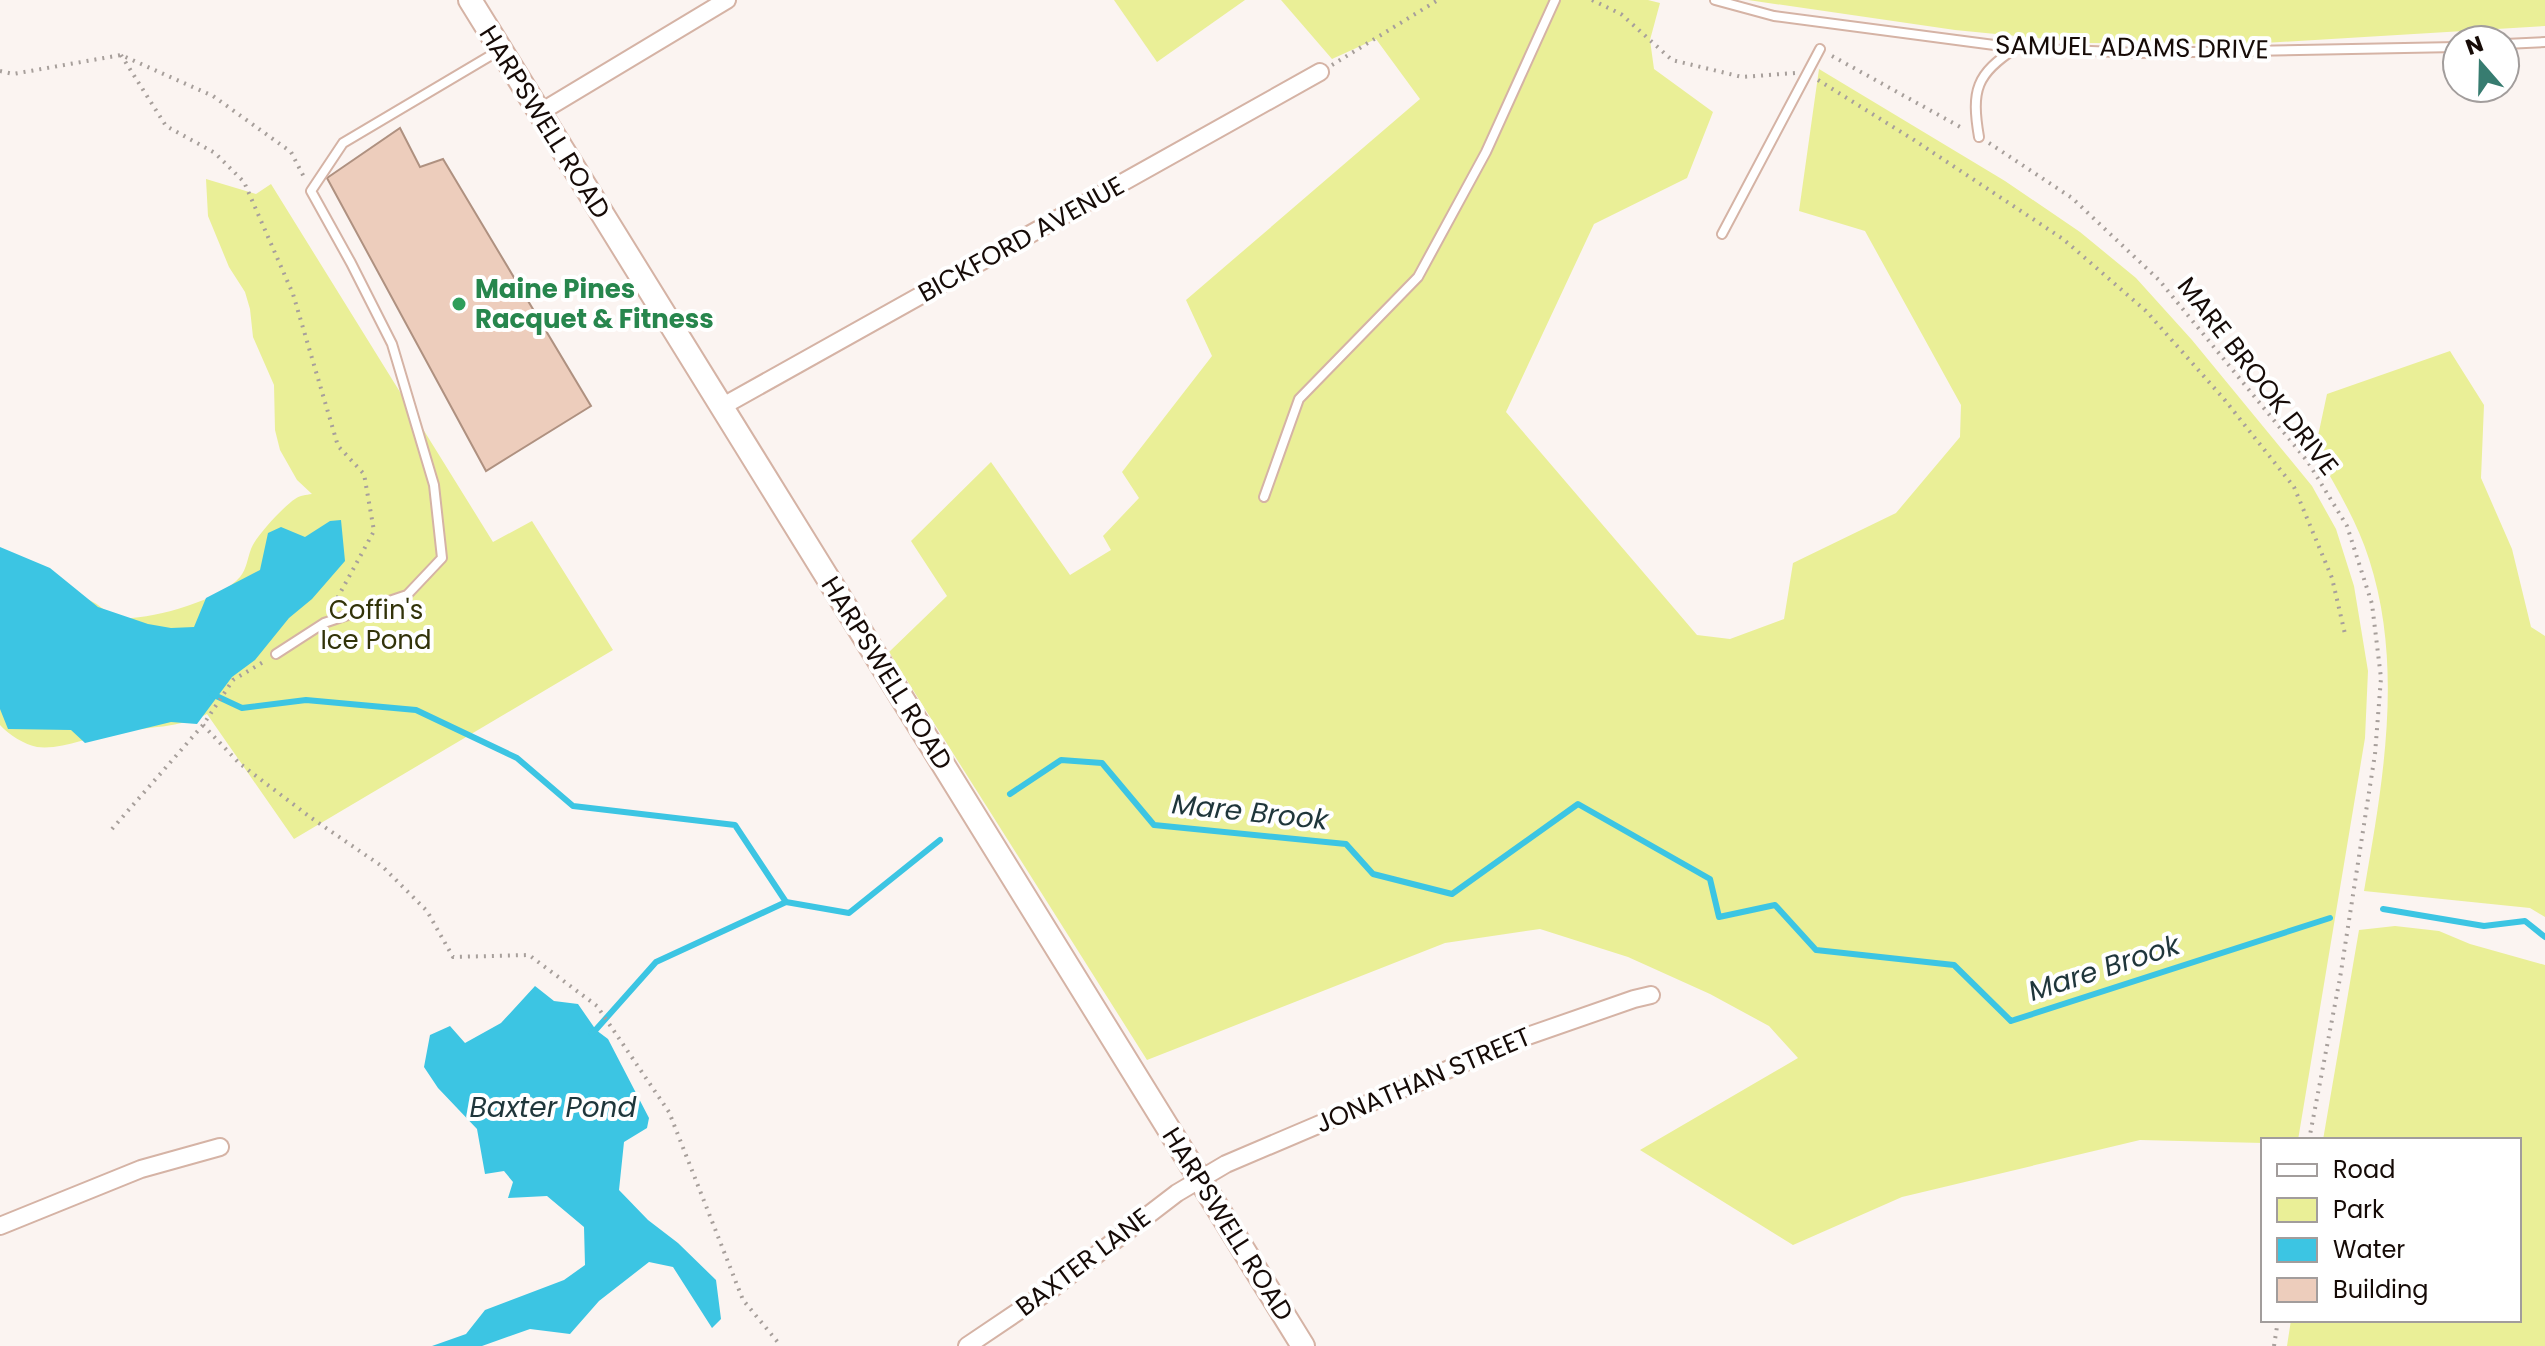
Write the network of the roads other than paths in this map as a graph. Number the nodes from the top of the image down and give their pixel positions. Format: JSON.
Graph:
{"nodes":[{"id":1,"x":470,"y":0,"type":"edge"},
{"id":2,"x":727,"y":0,"type":"edge"},
{"id":3,"x":1555,"y":0,"type":"edge"},
{"id":4,"x":1715,"y":0,"type":"edge"},
{"id":5,"x":2545,"y":42,"type":"edge"},
{"id":6,"x":2521,"y":43,"type":"edge"},
{"id":7,"x":2441,"y":47,"type":"edge"},
{"id":8,"x":2017,"y":48,"type":"junction"},
{"id":9,"x":1820,"y":49,"type":"road end"},
{"id":10,"x":501,"y":50,"type":"junction"},
{"id":11,"x":1320,"y":72,"type":"road end"},
{"id":12,"x":539,"y":113,"type":"junction"},
{"id":13,"x":1979,"y":137,"type":"road end"},
{"id":14,"x":1722,"y":234,"type":"dead end"},
{"id":15,"x":723,"y":406,"type":"junction"},
{"id":16,"x":1264,"y":497,"type":"dead end"},
{"id":17,"x":276,"y":654,"type":"road end"},
{"id":18,"x":1651,"y":995,"type":"dead end"},
{"id":19,"x":220,"y":1147,"type":"dead end"},
{"id":20,"x":1200,"y":1178,"type":"junction"},
{"id":21,"x":0,"y":1226,"type":"edge"},
{"id":22,"x":967,"y":1346,"type":"edge"},
{"id":23,"x":1303,"y":1346,"type":"edge"}],
"edges":[{"from":1,"to":10,"type":"main road","name":"HARPSWELL ROAD"},
{"from":2,"to":12,"type":"street"},
{"from":3,"to":16,"type":"lane"},
{"from":4,"to":8,"type":"lane","name":"SAMUEL ADAMS DRIVE"},
{"from":5,"to":6,"type":"lane"},
{"from":7,"to":8,"type":"lane","name":"SAMUEL ADAMS DRIVE"},
{"from":8,"to":13,"type":"lane"},
{"from":9,"to":14,"type":"lane"},
{"from":10,"to":12,"type":"main road","name":"HARPSWELL ROAD"},
{"from":10,"to":17,"type":"lane"},
{"from":11,"to":15,"type":"street","name":"BICKFORD AVENUE"},
{"from":12,"to":15,"type":"main road","name":"HARPSWELL ROAD"},
{"from":15,"to":20,"type":"main road","name":"HARPSWELL ROAD"},
{"from":18,"to":20,"type":"street","name":"JONATHAN STREET"},
{"from":19,"to":21,"type":"street"},
{"from":20,"to":22,"type":"street","name":"BAXTER LANE"},
{"from":20,"to":23,"type":"main road","name":"HARPSWELL ROAD"}]}
